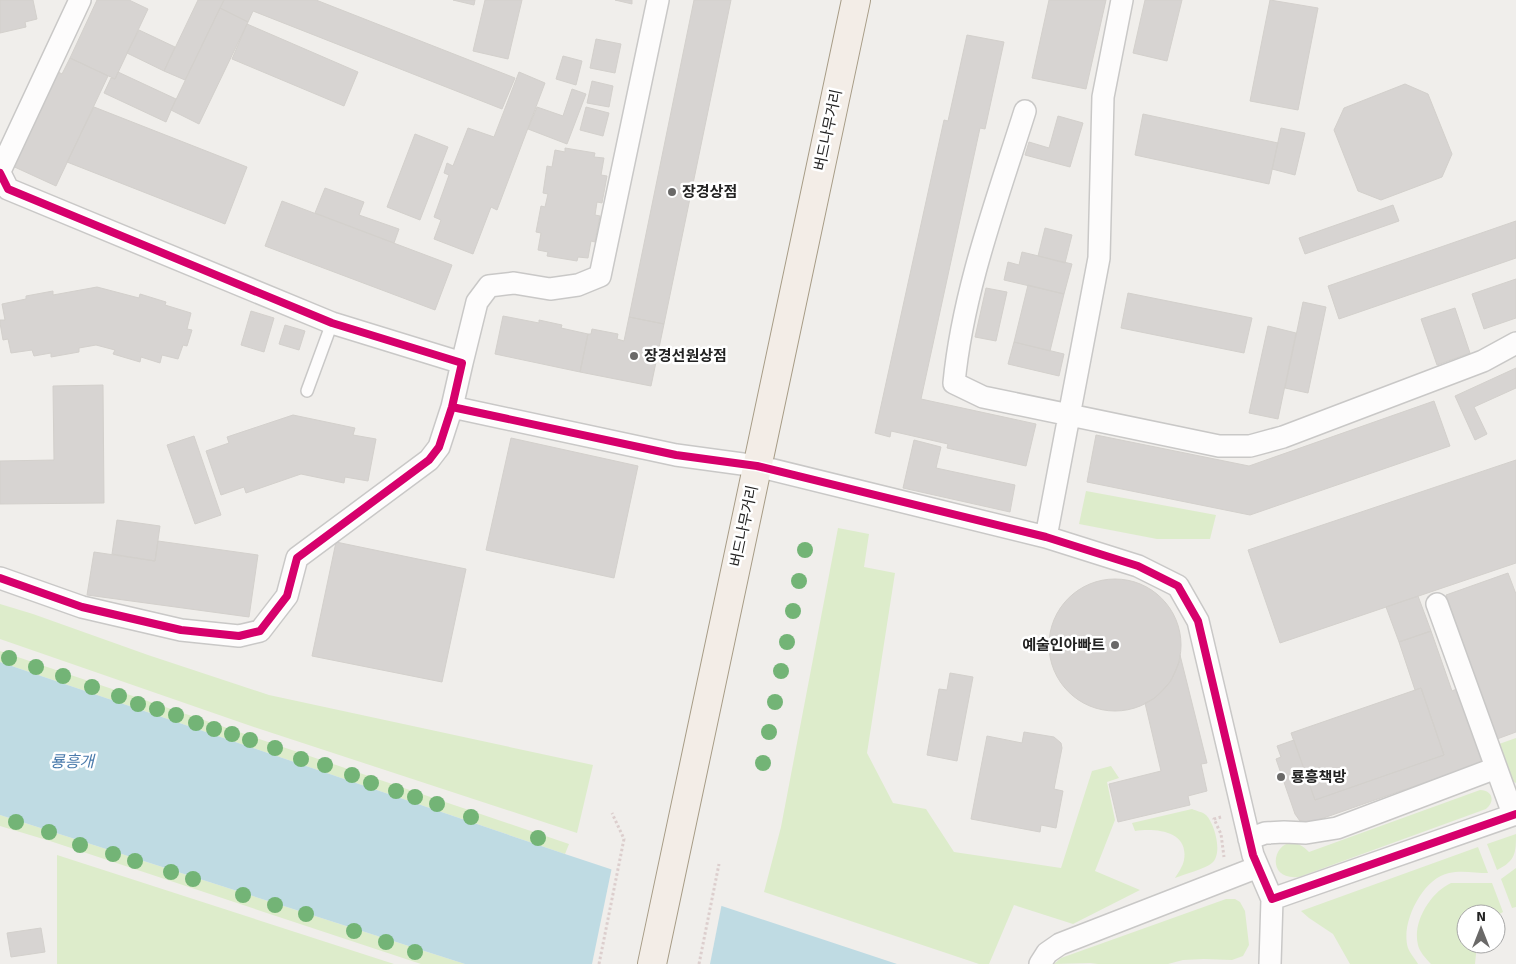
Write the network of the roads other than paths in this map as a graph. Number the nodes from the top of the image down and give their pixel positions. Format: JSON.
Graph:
{"nodes":[{"id":1,"x":80,"y":0,"type":"edge"},
{"id":2,"x":658,"y":0,"type":"edge"},
{"id":3,"x":856,"y":0,"type":"edge"},
{"id":4,"x":1122,"y":0,"type":"edge"},
{"id":5,"x":1025,"y":111,"type":"dead end"},
{"id":6,"x":0,"y":172,"type":"edge"},
{"id":7,"x":332,"y":323,"type":"junction"},
{"id":8,"x":1516,"y":344,"type":"edge"},
{"id":9,"x":462,"y":363,"type":"junction"},
{"id":10,"x":307,"y":391,"type":"dead end"},
{"id":11,"x":452,"y":407,"type":"junction"},
{"id":12,"x":1069,"y":415,"type":"junction"},
{"id":13,"x":757,"y":466,"type":"junction"},
{"id":14,"x":1046,"y":537,"type":"junction"},
{"id":15,"x":0,"y":578,"type":"edge"},
{"id":16,"x":1437,"y":604,"type":"dead end"},
{"id":17,"x":1496,"y":768,"type":"junction"},
{"id":18,"x":1515,"y":814,"type":"edge"},
{"id":19,"x":1249,"y":839,"type":"junction"},
{"id":20,"x":1258,"y":867,"type":"junction"},
{"id":21,"x":1272,"y":899,"type":"junction"},
{"id":22,"x":652,"y":964,"type":"edge"},
{"id":23,"x":1040,"y":964,"type":"edge"},
{"id":24,"x":1270,"y":964,"type":"edge"}],
"edges":[{"from":1,"to":6,"type":"street"},
{"from":2,"to":9,"type":"street"},
{"from":3,"to":13,"type":"main road","name":"버드나무거리"},
{"from":4,"to":12,"type":"street"},
{"from":5,"to":12,"type":"street"},
{"from":6,"to":7,"type":"street"},
{"from":7,"to":9,"type":"street"},
{"from":7,"to":10,"type":"lane"},
{"from":8,"to":12,"type":"street"},
{"from":9,"to":11,"type":"street"},
{"from":11,"to":13,"type":"street"},
{"from":11,"to":15,"type":"street"},
{"from":12,"to":14,"type":"street"},
{"from":13,"to":14,"type":"street"},
{"from":13,"to":22,"type":"main road","name":"버드나무거리"},
{"from":14,"to":19,"type":"street"},
{"from":16,"to":17,"type":"street"},
{"from":17,"to":18,"type":"street"},
{"from":17,"to":19,"type":"street"},
{"from":18,"to":21,"type":"street"},
{"from":19,"to":20,"type":"street"},
{"from":20,"to":21,"type":"street"},
{"from":20,"to":23,"type":"street"},
{"from":21,"to":24,"type":"street"}]}
